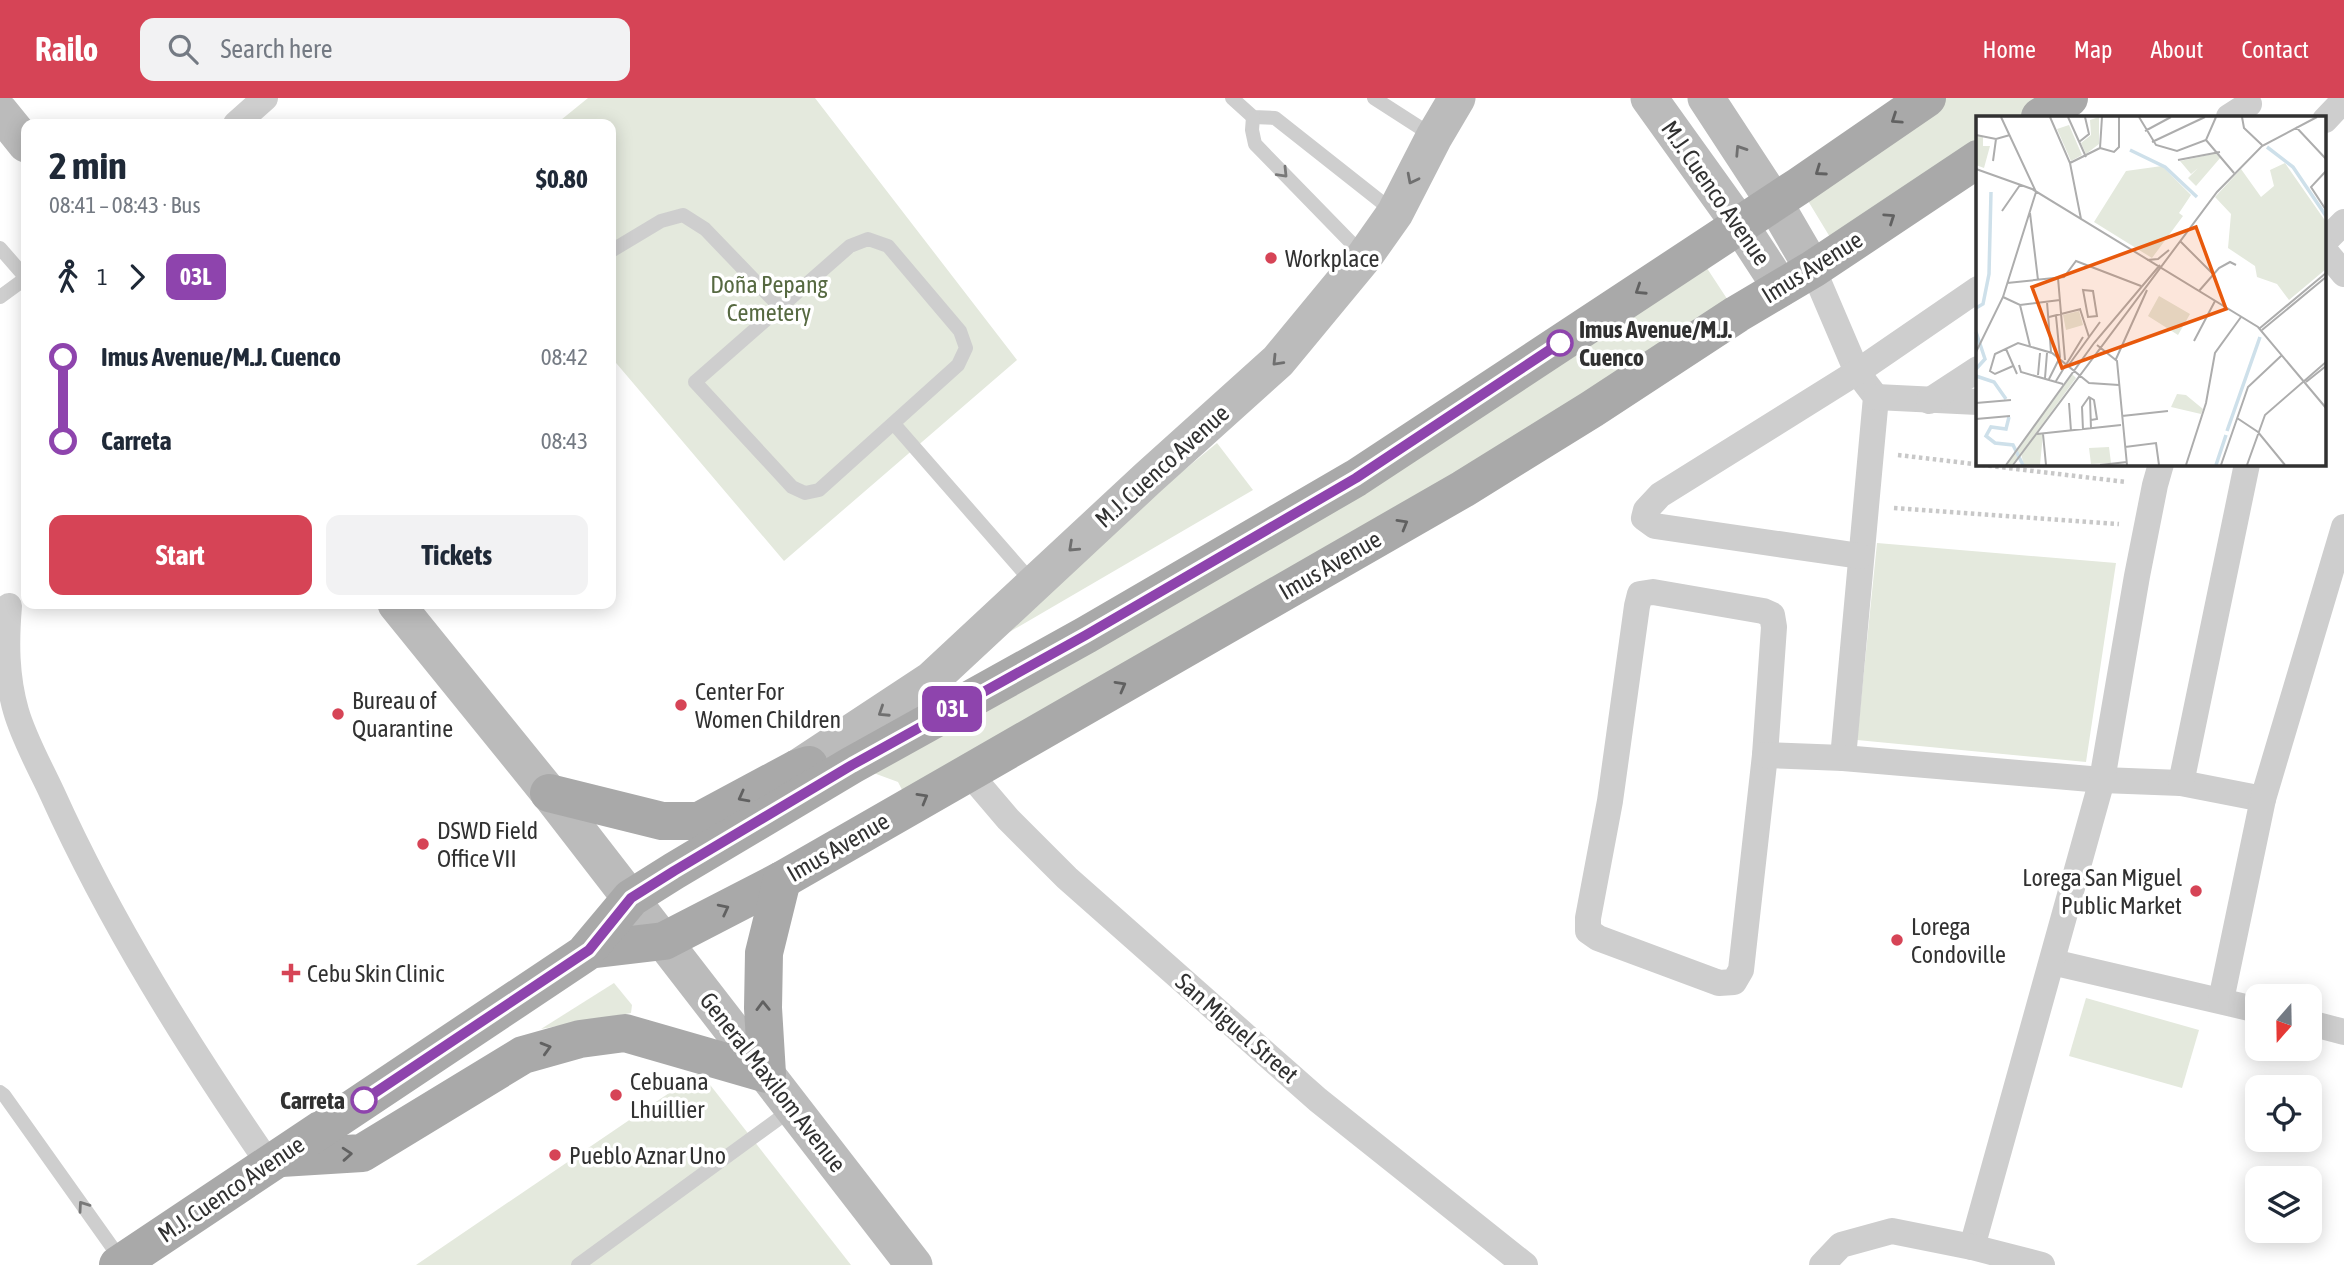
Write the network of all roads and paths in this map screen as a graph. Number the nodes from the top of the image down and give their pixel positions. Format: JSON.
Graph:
{"nodes":[{"id":1,"x":265,"y":98,"type":"edge"},
{"id":2,"x":1232,"y":98,"type":"edge"},
{"id":3,"x":1374,"y":98,"type":"edge"},
{"id":4,"x":1457,"y":98,"type":"edge"},
{"id":5,"x":1650,"y":98,"type":"edge"},
{"id":6,"x":1706,"y":98,"type":"edge"},
{"id":7,"x":1927,"y":98,"type":"edge"},
{"id":8,"x":2069,"y":98,"type":"edge"},
{"id":9,"x":2344,"y":100,"type":"edge"},
{"id":10,"x":0,"y":111,"type":"edge"},
{"id":11,"x":2042,"y":116,"type":"edge"},
{"id":12,"x":1253,"y":117,"type":"junction"},
{"id":13,"x":242,"y":119,"type":"edge"},
{"id":14,"x":2326,"y":119,"type":"edge"},
{"id":15,"x":1434,"y":136,"type":"junction"},
{"id":16,"x":21,"y":138,"type":"edge"},
{"id":17,"x":1976,"y":160,"type":"edge"},
{"id":18,"x":1774,"y":202,"type":"junction"},
{"id":19,"x":1395,"y":213,"type":"junction"},
{"id":20,"x":2344,"y":222,"type":"edge"},
{"id":21,"x":1740,"y":225,"type":"junction"},
{"id":22,"x":2326,"y":240,"type":"edge"},
{"id":23,"x":0,"y":248,"type":"edge"},
{"id":24,"x":616,"y":248,"type":"edge"},
{"id":25,"x":2326,"y":252,"type":"edge"},
{"id":26,"x":1364,"y":257,"type":"junction"},
{"id":27,"x":21,"y":272,"type":"edge"},
{"id":28,"x":2344,"y":274,"type":"edge"},
{"id":29,"x":1797,"y":279,"type":"junction"},
{"id":30,"x":21,"y":282,"type":"edge"},
{"id":31,"x":1976,"y":290,"type":"edge"},
{"id":32,"x":0,"y":297,"type":"edge"},
{"id":33,"x":780,"y":307,"type":"junction"},
{"id":34,"x":1832,"y":318,"type":"junction"},
{"id":35,"x":1976,"y":370,"type":"edge"},
{"id":36,"x":1857,"y":372,"type":"junction"},
{"id":37,"x":1876,"y":397,"type":"junction"},
{"id":38,"x":1929,"y":401,"type":"junction"},
{"id":39,"x":1976,"y":402,"type":"edge"},
{"id":40,"x":894,"y":424,"type":"junction"},
{"id":41,"x":1871,"y":452,"type":"junction"},
{"id":42,"x":1976,"y":460,"type":"edge"},
{"id":43,"x":2054,"y":466,"type":"edge"},
{"id":44,"x":2247,"y":466,"type":"edge"},
{"id":45,"x":2158,"y":474,"type":"edge"},
{"id":46,"x":1867,"y":506,"type":"junction"},
{"id":47,"x":2148,"y":526,"type":"junction"},
{"id":48,"x":2344,"y":527,"type":"edge"},
{"id":49,"x":1860,"y":556,"type":"junction"},
{"id":50,"x":1034,"y":584,"type":"junction"},
{"id":51,"x":12,"y":602,"type":"edge"},
{"id":52,"x":400,"y":609,"type":"edge"},
{"id":53,"x":1765,"y":755,"type":"junction"},
{"id":54,"x":1843,"y":758,"type":"junction"},
{"id":55,"x":852,"y":765,"type":"junction"},
{"id":56,"x":796,"y":769,"type":"junction"},
{"id":57,"x":968,"y":772,"type":"junction"},
{"id":58,"x":2102,"y":780,"type":"junction"},
{"id":59,"x":2181,"y":783,"type":"junction"},
{"id":60,"x":549,"y":793,"type":"junction"},
{"id":61,"x":2263,"y":799,"type":"junction"},
{"id":62,"x":782,"y":880,"type":"junction"},
{"id":63,"x":631,"y":898,"type":"junction"},
{"id":64,"x":664,"y":941,"type":"junction"},
{"id":65,"x":589,"y":950,"type":"junction"},
{"id":66,"x":2052,"y":962,"type":"junction"},
{"id":67,"x":2221,"y":1000,"type":"junction"},
{"id":68,"x":2245,"y":1006,"type":"edge"},
{"id":69,"x":2322,"y":1026,"type":"edge"},
{"id":70,"x":2344,"y":1032,"type":"edge"},
{"id":71,"x":767,"y":1074,"type":"junction"},
{"id":72,"x":0,"y":1092,"type":"edge"},
{"id":73,"x":793,"y":1108,"type":"junction"},
{"id":74,"x":274,"y":1161,"type":"junction"},
{"id":75,"x":1972,"y":1247,"type":"junction"},
{"id":76,"x":120,"y":1263,"type":"edge"},
{"id":77,"x":578,"y":1265,"type":"edge"},
{"id":78,"x":914,"y":1265,"type":"edge"},
{"id":79,"x":1525,"y":1265,"type":"edge"},
{"id":80,"x":1822,"y":1265,"type":"edge"},
{"id":81,"x":2042,"y":1265,"type":"edge"}],
"edges":[{"from":1,"to":13,"type":"street"},
{"from":2,"to":12,"type":"lane"},
{"from":3,"to":15,"type":"lane"},
{"from":4,"to":15,"type":"main road","name":"M.J. Cuenco Avenue"},
{"from":5,"to":21,"type":"main road","name":"M.J. Cuenco Avenue"},
{"from":18,"to":6,"type":"main road","name":"M.J. Cuenco Avenue","one_way":true},
{"from":7,"to":18,"type":"main road","one_way":true},
{"from":8,"to":11,"type":"main road"},
{"from":9,"to":14,"type":"street"},
{"from":10,"to":16,"type":"main road"},
{"from":12,"to":19,"type":"lane"},
{"from":12,"to":26,"type":"lane","one_way":true},
{"from":15,"to":19,"type":"main road","name":"M.J. Cuenco Avenue","one_way":true},
{"from":29,"to":17,"type":"main road","name":"Imus Avenue","one_way":true},
{"from":18,"to":21,"type":"main road"},
{"from":18,"to":29,"type":"main road","name":"M.J. Cuenco Avenue"},
{"from":19,"to":26,"type":"main road","name":"M.J. Cuenco Avenue"},
{"from":20,"to":22,"type":"street"},
{"from":21,"to":29,"type":"main road","name":"M.J. Cuenco Avenue"},
{"from":21,"to":55,"type":"main road","one_way":true},
{"from":23,"to":27,"type":"lane"},
{"from":24,"to":33,"type":"lane"},
{"from":25,"to":28,"type":"street"},
{"from":26,"to":50,"type":"main road","name":"M.J. Cuenco Avenue","one_way":true},
{"from":29,"to":34,"type":"street"},
{"from":29,"to":34,"type":"street"},
{"from":57,"to":29,"type":"main road","name":"Imus Avenue","one_way":true},
{"from":30,"to":32,"type":"lane"},
{"from":31,"to":36,"type":"street"},
{"from":33,"to":40,"type":"lane"},
{"from":33,"to":40,"type":"lane"},
{"from":34,"to":36,"type":"street"},
{"from":35,"to":38,"type":"street"},
{"from":36,"to":37,"type":"street"},
{"from":36,"to":49,"type":"street"},
{"from":37,"to":38,"type":"street"},
{"from":37,"to":41,"type":"street"},
{"from":38,"to":39,"type":"street"},
{"from":40,"to":50,"type":"lane"},
{"from":41,"to":42,"type":"path"},
{"from":41,"to":46,"type":"street"},
{"from":43,"to":45,"type":"path"},
{"from":44,"to":59,"type":"street"},
{"from":45,"to":47,"type":"street"},
{"from":46,"to":47,"type":"path"},
{"from":46,"to":49,"type":"street"},
{"from":47,"to":58,"type":"street"},
{"from":48,"to":61,"type":"street"},
{"from":49,"to":54,"type":"street"},
{"from":50,"to":56,"type":"main road","name":"M.J. Cuenco Avenue","one_way":true},
{"from":51,"to":74,"type":"street"},
{"from":52,"to":60,"type":"main road","name":"General Maxilom Avenue"},
{"from":53,"to":53,"type":"street"},
{"from":53,"to":54,"type":"street"},
{"from":54,"to":58,"type":"street"},
{"from":55,"to":56,"type":"main road"},
{"from":55,"to":63,"type":"main road"},
{"from":56,"to":60,"type":"main road","one_way":true},
{"from":62,"to":57,"type":"main road","name":"Imus Avenue","one_way":true},
{"from":57,"to":79,"type":"street","name":"San Miguel Street"},
{"from":58,"to":59,"type":"street"},
{"from":58,"to":66,"type":"street"},
{"from":59,"to":61,"type":"street"},
{"from":60,"to":63,"type":"main road","name":"General Maxilom Avenue"},
{"from":61,"to":67,"type":"street"},
{"from":64,"to":62,"type":"main road","name":"Imus Avenue","one_way":true},
{"from":71,"to":62,"type":"main road","one_way":true},
{"from":63,"to":64,"type":"main road","name":"General Maxilom Avenue"},
{"from":63,"to":65,"type":"main road","name":"M.J. Cuenco Avenue"},
{"from":64,"to":65,"type":"main road","name":"M.J. Cuenco Avenue"},
{"from":64,"to":71,"type":"main road","name":"General Maxilom Avenue"},
{"from":65,"to":74,"type":"main road","name":"M.J. Cuenco Avenue"},
{"from":66,"to":67,"type":"street"},
{"from":66,"to":75,"type":"street"},
{"from":67,"to":68,"type":"street"},
{"from":69,"to":70,"type":"street"},
{"from":71,"to":73,"type":"main road","name":"General Maxilom Avenue"},
{"from":74,"to":71,"type":"main road","one_way":true},
{"from":76,"to":72,"type":"lane","one_way":true},
{"from":73,"to":77,"type":"lane"},
{"from":73,"to":78,"type":"main road","name":"General Maxilom Avenue"},
{"from":74,"to":76,"type":"main road","name":"M.J. Cuenco Avenue"},
{"from":75,"to":80,"type":"street"},
{"from":75,"to":81,"type":"street"}]}
